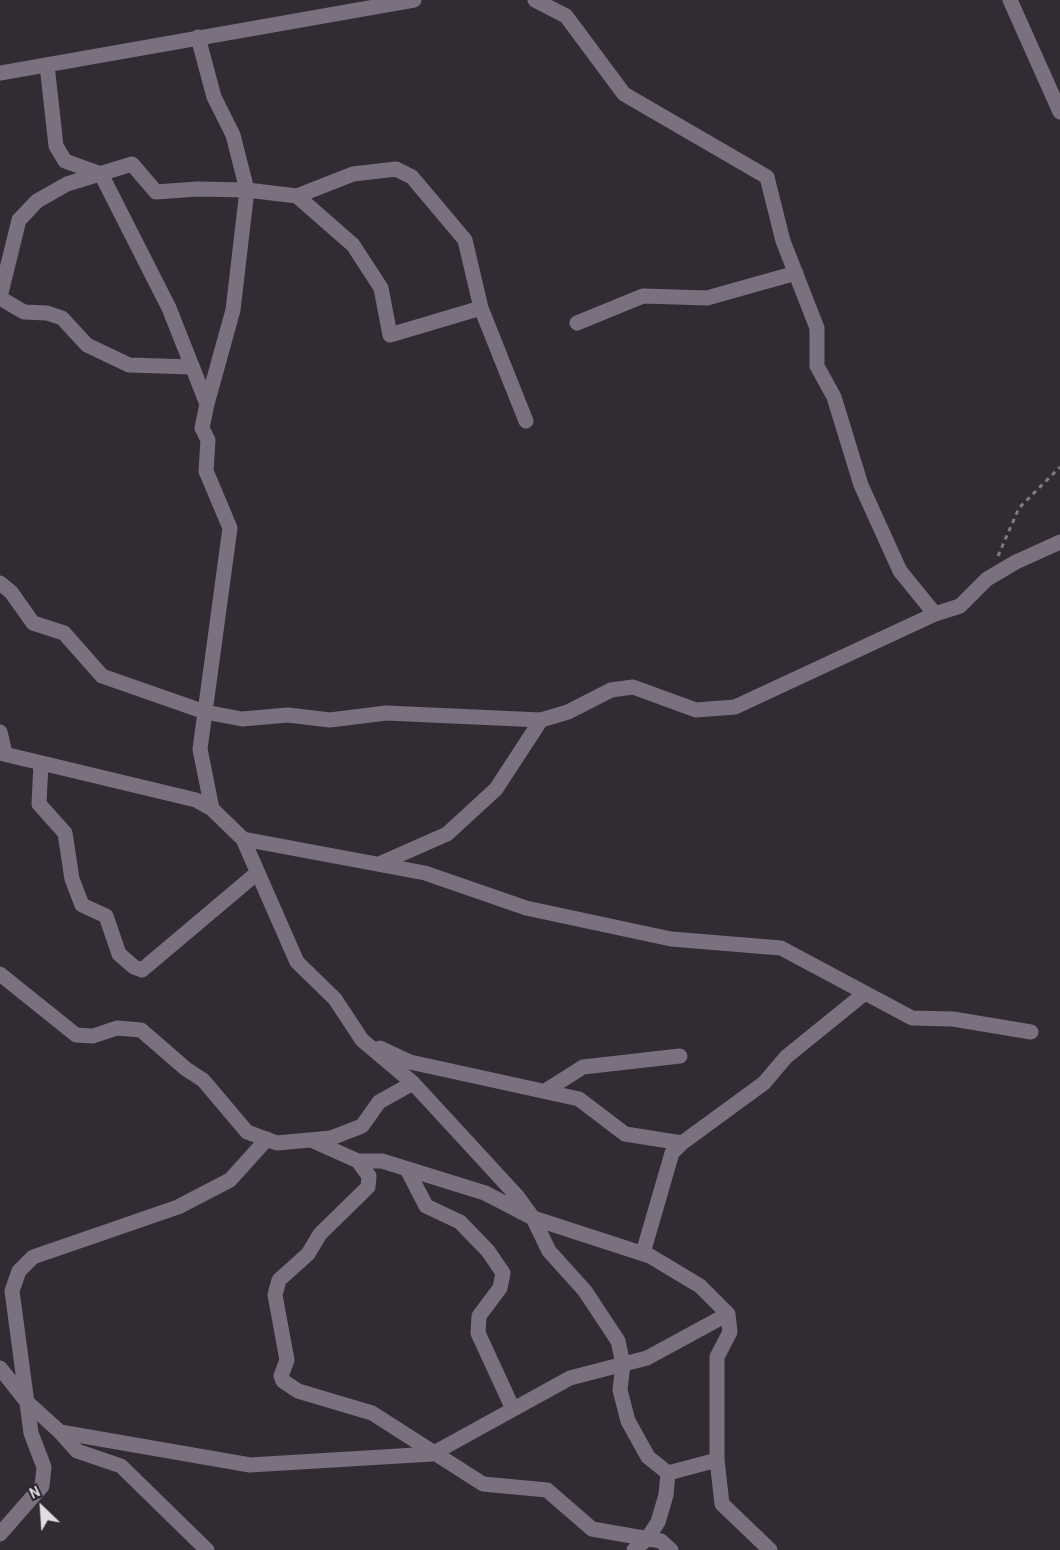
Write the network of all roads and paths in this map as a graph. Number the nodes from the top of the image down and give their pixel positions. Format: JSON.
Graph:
{"nodes":[{"id":1,"x":535,"y":0,"type":"edge"},
{"id":2,"x":1010,"y":0,"type":"edge"},
{"id":3,"x":407,"y":1,"type":"edge"},
{"id":4,"x":198,"y":37,"type":"junction"},
{"id":5,"x":47,"y":65,"type":"junction"},
{"id":6,"x":0,"y":73,"type":"edge"},
{"id":7,"x":1060,"y":112,"type":"edge"},
{"id":8,"x":101,"y":174,"type":"junction"},
{"id":9,"x":247,"y":190,"type":"junction"},
{"id":10,"x":297,"y":196,"type":"junction"},
{"id":11,"x":796,"y":273,"type":"junction"},
{"id":12,"x":0,"y":298,"type":"edge"},
{"id":13,"x":481,"y":308,"type":"junction"},
{"id":14,"x":577,"y":323,"type":"dead end"},
{"id":15,"x":192,"y":367,"type":"junction"},
{"id":16,"x":207,"y":404,"type":"junction"},
{"id":17,"x":526,"y":420,"type":"dead end"},
{"id":18,"x":1060,"y":468,"type":"edge"},
{"id":19,"x":1060,"y":542,"type":"edge"},
{"id":20,"x":987,"y":579,"type":"junction"},
{"id":21,"x":0,"y":583,"type":"edge"},
{"id":22,"x":935,"y":614,"type":"junction"},
{"id":23,"x":205,"y":712,"type":"junction"},
{"id":24,"x":541,"y":720,"type":"junction"},
{"id":25,"x":0,"y":732,"type":"edge"},
{"id":26,"x":3,"y":754,"type":"edge"},
{"id":27,"x":40,"y":763,"type":"junction"},
{"id":28,"x":212,"y":809,"type":"junction"},
{"id":29,"x":243,"y":839,"type":"junction"},
{"id":30,"x":379,"y":864,"type":"junction"},
{"id":31,"x":257,"y":873,"type":"junction"},
{"id":32,"x":0,"y":974,"type":"edge"},
{"id":33,"x":865,"y":993,"type":"junction"},
{"id":34,"x":1031,"y":1032,"type":"dead end"},
{"id":35,"x":362,"y":1040,"type":"junction"},
{"id":36,"x":680,"y":1056,"type":"dead end"},
{"id":37,"x":413,"y":1083,"type":"junction"},
{"id":38,"x":545,"y":1091,"type":"junction"},
{"id":39,"x":267,"y":1139,"type":"junction"},
{"id":40,"x":311,"y":1140,"type":"junction"},
{"id":41,"x":682,"y":1143,"type":"junction"},
{"id":42,"x":358,"y":1161,"type":"junction"},
{"id":43,"x":407,"y":1169,"type":"junction"},
{"id":44,"x":533,"y":1218,"type":"junction"},
{"id":45,"x":643,"y":1254,"type":"junction"},
{"id":46,"x":728,"y":1314,"type":"junction"},
{"id":47,"x":623,"y":1364,"type":"junction"},
{"id":48,"x":0,"y":1368,"type":"edge"},
{"id":49,"x":27,"y":1402,"type":"junction"},
{"id":50,"x":513,"y":1409,"type":"junction"},
{"id":51,"x":60,"y":1432,"type":"junction"},
{"id":52,"x":432,"y":1454,"type":"junction"},
{"id":53,"x":717,"y":1460,"type":"junction"},
{"id":54,"x":668,"y":1473,"type":"junction"},
{"id":55,"x":0,"y":1534,"type":"edge"},
{"id":56,"x":647,"y":1539,"type":"junction"},
{"id":57,"x":207,"y":1550,"type":"edge"},
{"id":58,"x":634,"y":1550,"type":"edge"},
{"id":59,"x":671,"y":1550,"type":"edge"},
{"id":60,"x":770,"y":1550,"type":"edge"}],
"edges":[{"from":1,"to":11,"type":"street"},
{"from":2,"to":7,"type":"street"},
{"from":3,"to":4,"type":"street"},
{"from":4,"to":5,"type":"street"},
{"from":4,"to":9,"type":"street"},
{"from":5,"to":6,"type":"street"},
{"from":5,"to":8,"type":"street"},
{"from":8,"to":9,"type":"street"},
{"from":8,"to":12,"type":"street"},
{"from":8,"to":15,"type":"street"},
{"from":9,"to":10,"type":"street"},
{"from":9,"to":16,"type":"street"},
{"from":10,"to":13,"type":"street"},
{"from":10,"to":13,"type":"street"},
{"from":11,"to":14,"type":"street"},
{"from":11,"to":22,"type":"street"},
{"from":12,"to":15,"type":"street"},
{"from":13,"to":17,"type":"street"},
{"from":15,"to":16,"type":"street"},
{"from":16,"to":23,"type":"street"},
{"from":18,"to":20,"type":"path"},
{"from":19,"to":20,"type":"street"},
{"from":20,"to":22,"type":"street"},
{"from":21,"to":23,"type":"street"},
{"from":22,"to":24,"type":"street"},
{"from":23,"to":24,"type":"street"},
{"from":23,"to":28,"type":"street"},
{"from":24,"to":30,"type":"street"},
{"from":25,"to":26,"type":"street"},
{"from":26,"to":27,"type":"street"},
{"from":27,"to":28,"type":"street"},
{"from":27,"to":31,"type":"street"},
{"from":28,"to":29,"type":"street"},
{"from":29,"to":30,"type":"street"},
{"from":29,"to":31,"type":"street"},
{"from":30,"to":33,"type":"street"},
{"from":31,"to":35,"type":"street"},
{"from":32,"to":39,"type":"street"},
{"from":33,"to":34,"type":"street"},
{"from":33,"to":41,"type":"street"},
{"from":35,"to":37,"type":"street"},
{"from":35,"to":38,"type":"street"},
{"from":36,"to":38,"type":"street"},
{"from":37,"to":40,"type":"street"},
{"from":37,"to":44,"type":"street"},
{"from":38,"to":41,"type":"street"},
{"from":39,"to":40,"type":"street"},
{"from":39,"to":49,"type":"street"},
{"from":40,"to":42,"type":"street"},
{"from":41,"to":45,"type":"street"},
{"from":42,"to":43,"type":"street"},
{"from":42,"to":52,"type":"street"},
{"from":43,"to":44,"type":"street"},
{"from":43,"to":50,"type":"street"},
{"from":44,"to":45,"type":"street"},
{"from":44,"to":47,"type":"street"},
{"from":45,"to":46,"type":"street"},
{"from":46,"to":47,"type":"street"},
{"from":46,"to":53,"type":"street"},
{"from":47,"to":50,"type":"street"},
{"from":47,"to":54,"type":"street"},
{"from":48,"to":49,"type":"street"},
{"from":49,"to":51,"type":"street"},
{"from":49,"to":55,"type":"street"},
{"from":50,"to":52,"type":"street"},
{"from":51,"to":52,"type":"street"},
{"from":51,"to":57,"type":"street"},
{"from":52,"to":56,"type":"street"},
{"from":53,"to":54,"type":"street"},
{"from":53,"to":60,"type":"street"},
{"from":54,"to":56,"type":"street"},
{"from":56,"to":58,"type":"street"},
{"from":56,"to":59,"type":"street"}]}
